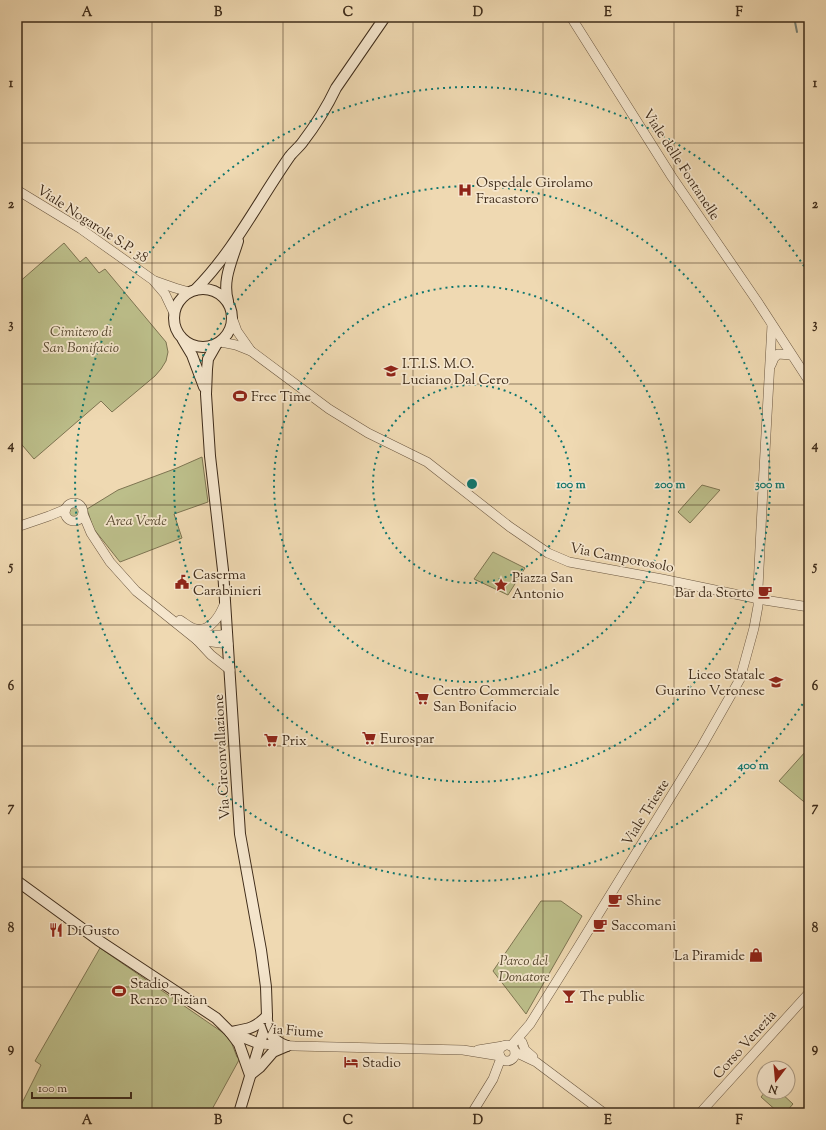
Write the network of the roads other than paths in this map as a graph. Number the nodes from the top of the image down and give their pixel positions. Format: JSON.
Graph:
{"nodes":[{"id":1,"x":385,"y":17,"type":"edge"},
{"id":2,"x":571,"y":17,"type":"edge"},
{"id":3,"x":17,"y":190,"type":"edge"},
{"id":4,"x":241,"y":232,"type":"junction"},
{"id":5,"x":154,"y":280,"type":"junction"},
{"id":6,"x":192,"y":291,"type":"junction"},
{"id":7,"x":228,"y":302,"type":"junction"},
{"id":8,"x":174,"y":313,"type":"junction"},
{"id":9,"x":233,"y":320,"type":"junction"},
{"id":10,"x":772,"y":325,"type":"junction"},
{"id":11,"x":180,"y":336,"type":"junction"},
{"id":12,"x":783,"y":342,"type":"junction"},
{"id":13,"x":218,"y":343,"type":"junction"},
{"id":14,"x":251,"y":351,"type":"junction"},
{"id":15,"x":778,"y":354,"type":"junction"},
{"id":16,"x":791,"y":355,"type":"junction"},
{"id":17,"x":770,"y":366,"type":"junction"},
{"id":18,"x":809,"y":381,"type":"edge"},
{"id":19,"x":206,"y":394,"type":"junction"},
{"id":20,"x":84,"y":514,"type":"junction"},
{"id":21,"x":69,"y":516,"type":"junction"},
{"id":22,"x":17,"y":527,"type":"edge"},
{"id":23,"x":91,"y":534,"type":"junction"},
{"id":24,"x":758,"y":599,"type":"junction"},
{"id":25,"x":224,"y":605,"type":"junction"},
{"id":26,"x":809,"y":607,"type":"edge"},
{"id":27,"x":163,"y":613,"type":"junction"},
{"id":28,"x":227,"y":639,"type":"junction"},
{"id":29,"x":197,"y":640,"type":"junction"},
{"id":30,"x":230,"y":670,"type":"junction"},
{"id":31,"x":17,"y":881,"type":"edge"},
{"id":32,"x":809,"y":994,"type":"edge"},
{"id":33,"x":267,"y":1016,"type":"junction"},
{"id":34,"x":528,"y":1027,"type":"junction"},
{"id":35,"x":230,"y":1032,"type":"junction"},
{"id":36,"x":522,"y":1042,"type":"junction"},
{"id":37,"x":260,"y":1044,"type":"junction"},
{"id":38,"x":287,"y":1046,"type":"junction"},
{"id":39,"x":511,"y":1052,"type":"junction"},
{"id":40,"x":476,"y":1053,"type":"junction"},
{"id":41,"x":500,"y":1060,"type":"junction"},
{"id":42,"x":536,"y":1062,"type":"junction"},
{"id":43,"x":544,"y":1069,"type":"junction"},
{"id":44,"x":250,"y":1076,"type":"junction"},
{"id":45,"x":494,"y":1079,"type":"junction"},
{"id":46,"x":239,"y":1113,"type":"edge"},
{"id":47,"x":472,"y":1113,"type":"edge"},
{"id":48,"x":604,"y":1113,"type":"edge"},
{"id":49,"x":700,"y":1113,"type":"edge"}],
"edges":[{"from":1,"to":4,"type":"main road"},
{"from":2,"to":10,"type":"street","name":"Viale delle Fontanelle"},
{"from":3,"to":5,"type":"street","name":"Viale Nogarole S.P. 38"},
{"from":4,"to":6,"type":"main road"},
{"from":4,"to":7,"type":"main road"},
{"from":5,"to":6,"type":"street"},
{"from":5,"to":8,"type":"street"},
{"from":6,"to":7,"type":"main road"},
{"from":6,"to":8,"type":"main road"},
{"from":7,"to":9,"type":"main road"},
{"from":8,"to":11,"type":"main road"},
{"from":9,"to":13,"type":"main road"},
{"from":9,"to":14,"type":"street","name":"Via Camporosolo"},
{"from":10,"to":12,"type":"street","name":"Viale delle Fontanelle"},
{"from":10,"to":17,"type":"street","name":"Viale Trieste"},
{"from":11,"to":13,"type":"main road"},
{"from":11,"to":19,"type":"main road","name":"Via Circonvallazione"},
{"from":12,"to":15,"type":"street"},
{"from":12,"to":16,"type":"street","name":"Viale delle Fontanelle"},
{"from":13,"to":14,"type":"street","name":"Via Camporosolo"},
{"from":13,"to":19,"type":"main road","name":"Via Circonvallazione"},
{"from":14,"to":24,"type":"street","name":"Via Camporosolo"},
{"from":15,"to":16,"type":"street"},
{"from":15,"to":17,"type":"street"},
{"from":16,"to":18,"type":"street","name":"Viale delle Fontanelle"},
{"from":17,"to":24,"type":"street","name":"Viale Trieste"},
{"from":19,"to":25,"type":"main road","name":"Via Circonvallazione"},
{"from":20,"to":21,"type":"street"},
{"from":20,"to":21,"type":"street"},
{"from":20,"to":23,"type":"street"},
{"from":21,"to":22,"type":"street"},
{"from":21,"to":23,"type":"street"},
{"from":23,"to":27,"type":"street"},
{"from":24,"to":26,"type":"street","name":"Via Camporosolo"},
{"from":24,"to":34,"type":"street","name":"Viale Trieste"},
{"from":25,"to":27,"type":"street"},
{"from":25,"to":28,"type":"main road","name":"Via Circonvallazione"},
{"from":27,"to":29,"type":"street"},
{"from":28,"to":29,"type":"street"},
{"from":28,"to":30,"type":"main road","name":"Via Circonvallazione"},
{"from":29,"to":30,"type":"street"},
{"from":30,"to":33,"type":"main road","name":"Via Circonvallazione"},
{"from":31,"to":35,"type":"main road","name":"Via Fiume"},
{"from":32,"to":49,"type":"street","name":"Corso Venezia"},
{"from":33,"to":35,"type":"main road"},
{"from":33,"to":37,"type":"main road","name":"Via Circonvallazione"},
{"from":33,"to":38,"type":"main road"},
{"from":34,"to":36,"type":"street","name":"Viale Trieste"},
{"from":34,"to":39,"type":"street","name":"Viale Trieste"},
{"from":35,"to":37,"type":"main road","name":"Via Fiume"},
{"from":35,"to":44,"type":"main road"},
{"from":36,"to":39,"type":"street","name":"Viale Trieste"},
{"from":36,"to":42,"type":"street"},
{"from":37,"to":38,"type":"street","name":"Via Fiume"},
{"from":37,"to":44,"type":"main road","name":"Via Circonvallazione"},
{"from":38,"to":40,"type":"street","name":"Via Fiume"},
{"from":38,"to":44,"type":"main road"},
{"from":39,"to":40,"type":"street","name":"Via Fiume"},
{"from":39,"to":41,"type":"street","name":"Viale Trieste"},
{"from":39,"to":42,"type":"street"},
{"from":39,"to":43,"type":"street"},
{"from":39,"to":45,"type":"street","name":"Viale Trieste"},
{"from":40,"to":41,"type":"street","name":"Via Fiume"},
{"from":41,"to":45,"type":"street","name":"Viale Trieste"},
{"from":42,"to":43,"type":"street"},
{"from":43,"to":48,"type":"street"},
{"from":44,"to":46,"type":"main road","name":"Via Circonvallazione"},
{"from":45,"to":47,"type":"street","name":"Viale Trieste"}]}
